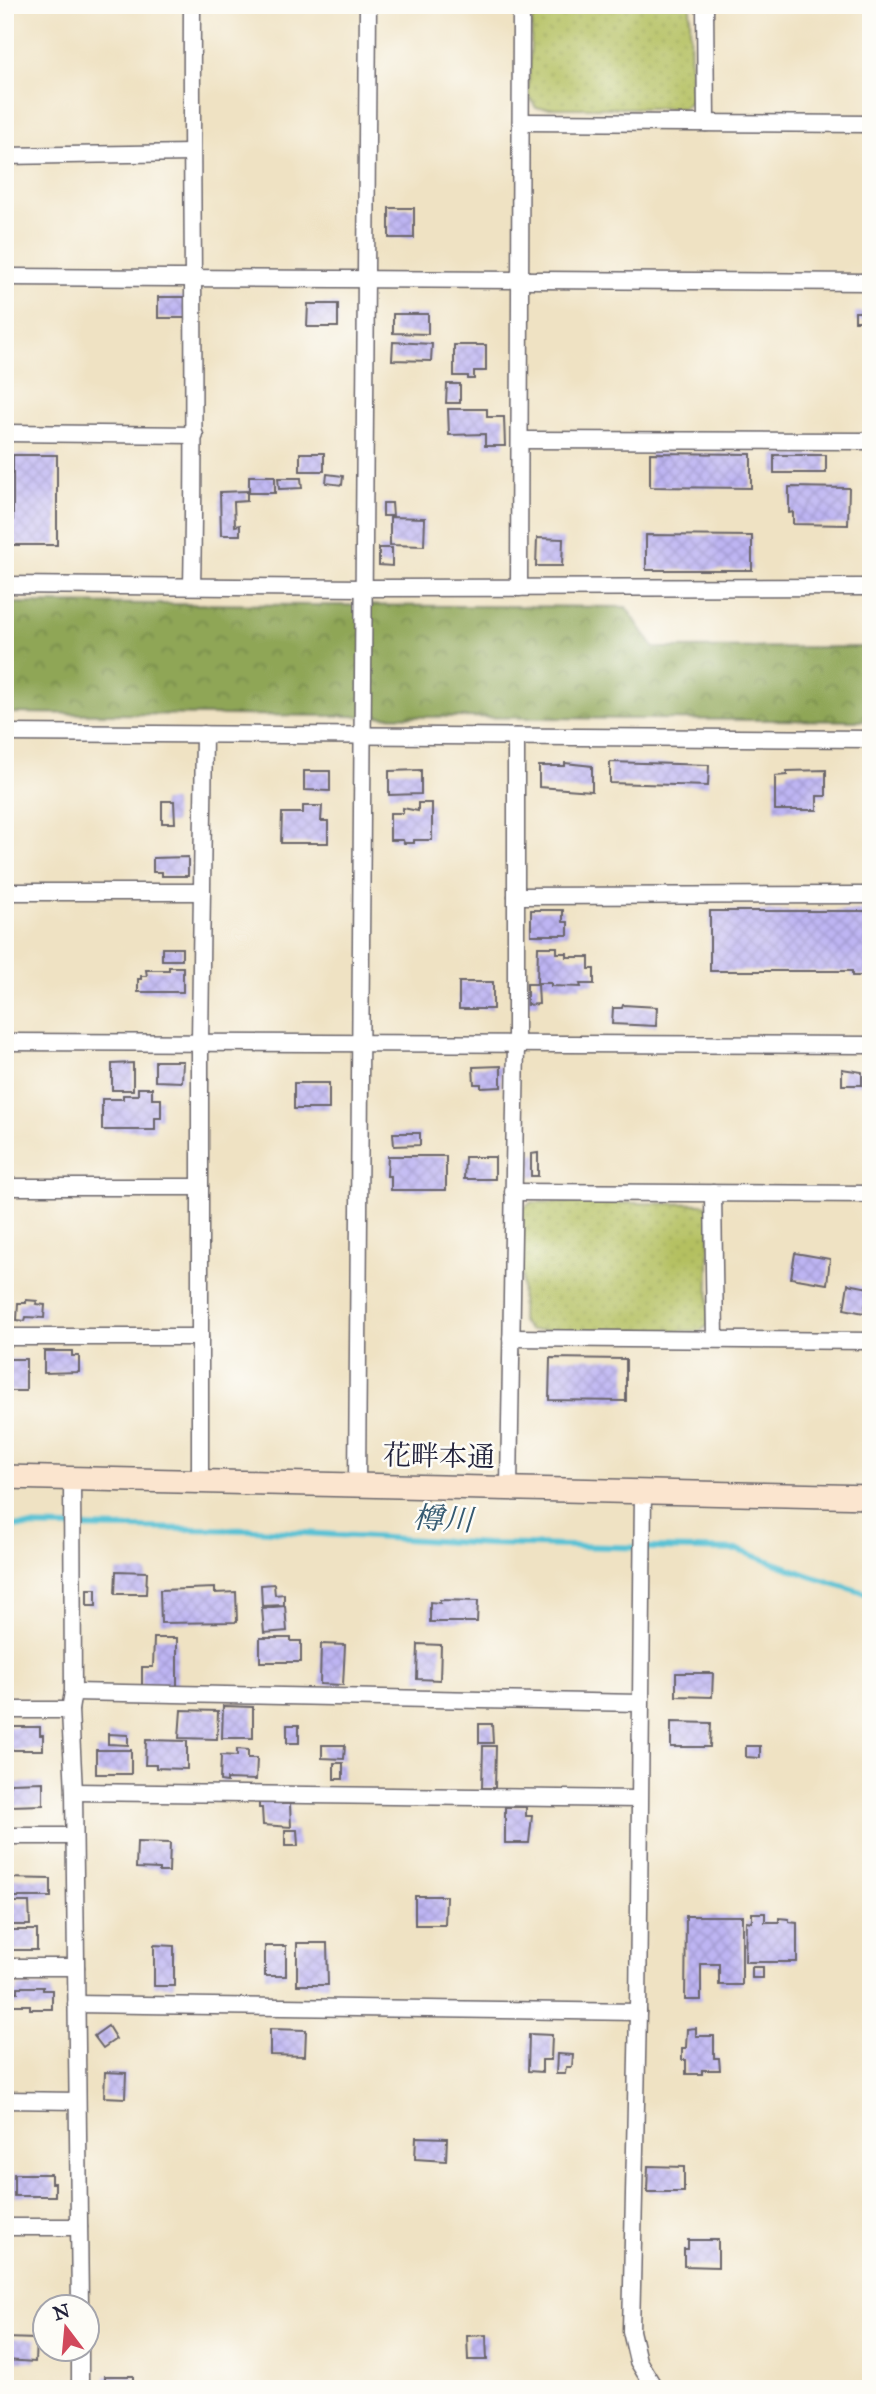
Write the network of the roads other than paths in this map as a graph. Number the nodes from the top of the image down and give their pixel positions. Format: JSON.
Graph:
{"nodes":[{"id":1,"x":192,"y":5,"type":"edge"},
{"id":2,"x":368,"y":5,"type":"edge"},
{"id":3,"x":522,"y":5,"type":"edge"},
{"id":4,"x":705,"y":5,"type":"edge"},
{"id":5,"x":521,"y":122,"type":"junction"},
{"id":6,"x":706,"y":123,"type":"junction"},
{"id":7,"x":871,"y":124,"type":"edge"},
{"id":8,"x":191,"y":153,"type":"junction"},
{"id":9,"x":5,"y":156,"type":"edge"},
{"id":10,"x":5,"y":277,"type":"edge"},
{"id":11,"x":192,"y":278,"type":"junction"},
{"id":12,"x":366,"y":278,"type":"junction"},
{"id":13,"x":519,"y":279,"type":"junction"},
{"id":14,"x":871,"y":282,"type":"edge"},
{"id":15,"x":5,"y":433,"type":"edge"},
{"id":16,"x":195,"y":435,"type":"junction"},
{"id":17,"x":520,"y":440,"type":"junction"},
{"id":18,"x":871,"y":441,"type":"edge"},
{"id":19,"x":5,"y":585,"type":"edge"},
{"id":20,"x":192,"y":586,"type":"junction"},
{"id":21,"x":871,"y":587,"type":"edge"},
{"id":22,"x":364,"y":588,"type":"junction"},
{"id":23,"x":519,"y":588,"type":"junction"},
{"id":24,"x":5,"y":733,"type":"edge"},
{"id":25,"x":204,"y":734,"type":"junction"},
{"id":26,"x":363,"y":735,"type":"junction"},
{"id":27,"x":516,"y":737,"type":"junction"},
{"id":28,"x":871,"y":739,"type":"edge"},
{"id":29,"x":5,"y":892,"type":"edge"},
{"id":30,"x":202,"y":892,"type":"junction"},
{"id":31,"x":871,"y":895,"type":"edge"},
{"id":32,"x":516,"y":896,"type":"junction"},
{"id":33,"x":5,"y":1042,"type":"edge"},
{"id":34,"x":200,"y":1042,"type":"junction"},
{"id":35,"x":359,"y":1043,"type":"junction"},
{"id":36,"x":516,"y":1044,"type":"junction"},
{"id":37,"x":871,"y":1045,"type":"edge"},
{"id":38,"x":5,"y":1187,"type":"edge"},
{"id":39,"x":200,"y":1187,"type":"junction"},
{"id":40,"x":513,"y":1192,"type":"junction"},
{"id":41,"x":713,"y":1193,"type":"junction"},
{"id":42,"x":871,"y":1194,"type":"edge"},
{"id":43,"x":5,"y":1337,"type":"edge"},
{"id":44,"x":200,"y":1337,"type":"junction"},
{"id":45,"x":511,"y":1338,"type":"junction"},
{"id":46,"x":715,"y":1339,"type":"junction"},
{"id":47,"x":871,"y":1341,"type":"edge"},
{"id":48,"x":5,"y":1476,"type":"edge"},
{"id":49,"x":72,"y":1477,"type":"junction"},
{"id":50,"x":200,"y":1480,"type":"junction"},
{"id":51,"x":357,"y":1484,"type":"junction"},
{"id":52,"x":509,"y":1488,"type":"junction"},
{"id":53,"x":643,"y":1491,"type":"junction"},
{"id":54,"x":871,"y":1497,"type":"edge"},
{"id":55,"x":73,"y":1692,"type":"junction"},
{"id":56,"x":640,"y":1703,"type":"junction"},
{"id":57,"x":5,"y":1710,"type":"edge"},
{"id":58,"x":70,"y":1710,"type":"junction"},
{"id":59,"x":74,"y":1792,"type":"junction"},
{"id":60,"x":639,"y":1799,"type":"junction"},
{"id":61,"x":5,"y":1836,"type":"edge"},
{"id":62,"x":74,"y":1836,"type":"junction"},
{"id":63,"x":5,"y":1967,"type":"edge"},
{"id":64,"x":76,"y":1967,"type":"junction"},
{"id":65,"x":76,"y":2004,"type":"junction"},
{"id":66,"x":638,"y":2012,"type":"junction"},
{"id":67,"x":5,"y":2100,"type":"edge"},
{"id":68,"x":77,"y":2101,"type":"junction"},
{"id":69,"x":5,"y":2227,"type":"edge"},
{"id":70,"x":79,"y":2227,"type":"junction"},
{"id":71,"x":80,"y":2292,"type":"edge"},
{"id":72,"x":80,"y":2362,"type":"edge"},
{"id":73,"x":80,"y":2389,"type":"edge"},
{"id":74,"x":655,"y":2389,"type":"edge"}],
"edges":[{"from":1,"to":8,"type":"street"},
{"from":2,"to":12,"type":"street"},
{"from":3,"to":5,"type":"street"},
{"from":4,"to":6,"type":"street"},
{"from":5,"to":6,"type":"street"},
{"from":5,"to":13,"type":"street"},
{"from":6,"to":7,"type":"street"},
{"from":8,"to":9,"type":"street"},
{"from":8,"to":11,"type":"street"},
{"from":10,"to":11,"type":"street"},
{"from":11,"to":12,"type":"street"},
{"from":11,"to":16,"type":"street"},
{"from":12,"to":13,"type":"street"},
{"from":12,"to":22,"type":"street"},
{"from":13,"to":14,"type":"street"},
{"from":13,"to":17,"type":"street"},
{"from":15,"to":16,"type":"street"},
{"from":16,"to":20,"type":"street"},
{"from":17,"to":18,"type":"street"},
{"from":17,"to":23,"type":"street"},
{"from":19,"to":20,"type":"street"},
{"from":20,"to":22,"type":"street"},
{"from":21,"to":23,"type":"street"},
{"from":22,"to":23,"type":"street"},
{"from":22,"to":26,"type":"street"},
{"from":24,"to":25,"type":"street"},
{"from":25,"to":26,"type":"street"},
{"from":25,"to":30,"type":"street"},
{"from":26,"to":27,"type":"street"},
{"from":26,"to":35,"type":"street"},
{"from":27,"to":28,"type":"street"},
{"from":27,"to":32,"type":"street"},
{"from":29,"to":30,"type":"street"},
{"from":30,"to":34,"type":"street"},
{"from":31,"to":32,"type":"street"},
{"from":32,"to":36,"type":"street"},
{"from":33,"to":34,"type":"street"},
{"from":34,"to":35,"type":"street"},
{"from":34,"to":39,"type":"street"},
{"from":35,"to":36,"type":"street"},
{"from":35,"to":51,"type":"street"},
{"from":36,"to":37,"type":"street"},
{"from":36,"to":40,"type":"street"},
{"from":38,"to":39,"type":"street"},
{"from":39,"to":44,"type":"street"},
{"from":40,"to":41,"type":"street"},
{"from":40,"to":45,"type":"street"},
{"from":41,"to":42,"type":"street"},
{"from":41,"to":46,"type":"street"},
{"from":43,"to":44,"type":"street"},
{"from":44,"to":50,"type":"street"},
{"from":45,"to":46,"type":"street"},
{"from":45,"to":52,"type":"street"},
{"from":46,"to":47,"type":"street"},
{"from":48,"to":49,"type":"street","name":"花畔本通"},
{"from":49,"to":50,"type":"street","name":"花畔本通"},
{"from":49,"to":55,"type":"street"},
{"from":50,"to":51,"type":"street","name":"花畔本通"},
{"from":51,"to":52,"type":"street","name":"花畔本通"},
{"from":52,"to":53,"type":"street","name":"花畔本通"},
{"from":53,"to":54,"type":"street","name":"花畔本通"},
{"from":53,"to":56,"type":"street"},
{"from":55,"to":56,"type":"street"},
{"from":55,"to":58,"type":"street"},
{"from":56,"to":60,"type":"street"},
{"from":57,"to":58,"type":"street"},
{"from":58,"to":59,"type":"street"},
{"from":59,"to":60,"type":"street"},
{"from":59,"to":62,"type":"street"},
{"from":60,"to":66,"type":"street"},
{"from":61,"to":62,"type":"street"},
{"from":62,"to":64,"type":"street"},
{"from":63,"to":64,"type":"street"},
{"from":64,"to":65,"type":"street"},
{"from":65,"to":66,"type":"street"},
{"from":65,"to":68,"type":"street"},
{"from":66,"to":74,"type":"street"},
{"from":67,"to":68,"type":"street"},
{"from":68,"to":70,"type":"street"},
{"from":69,"to":70,"type":"street"},
{"from":70,"to":71,"type":"street"},
{"from":72,"to":73,"type":"street"}]}
